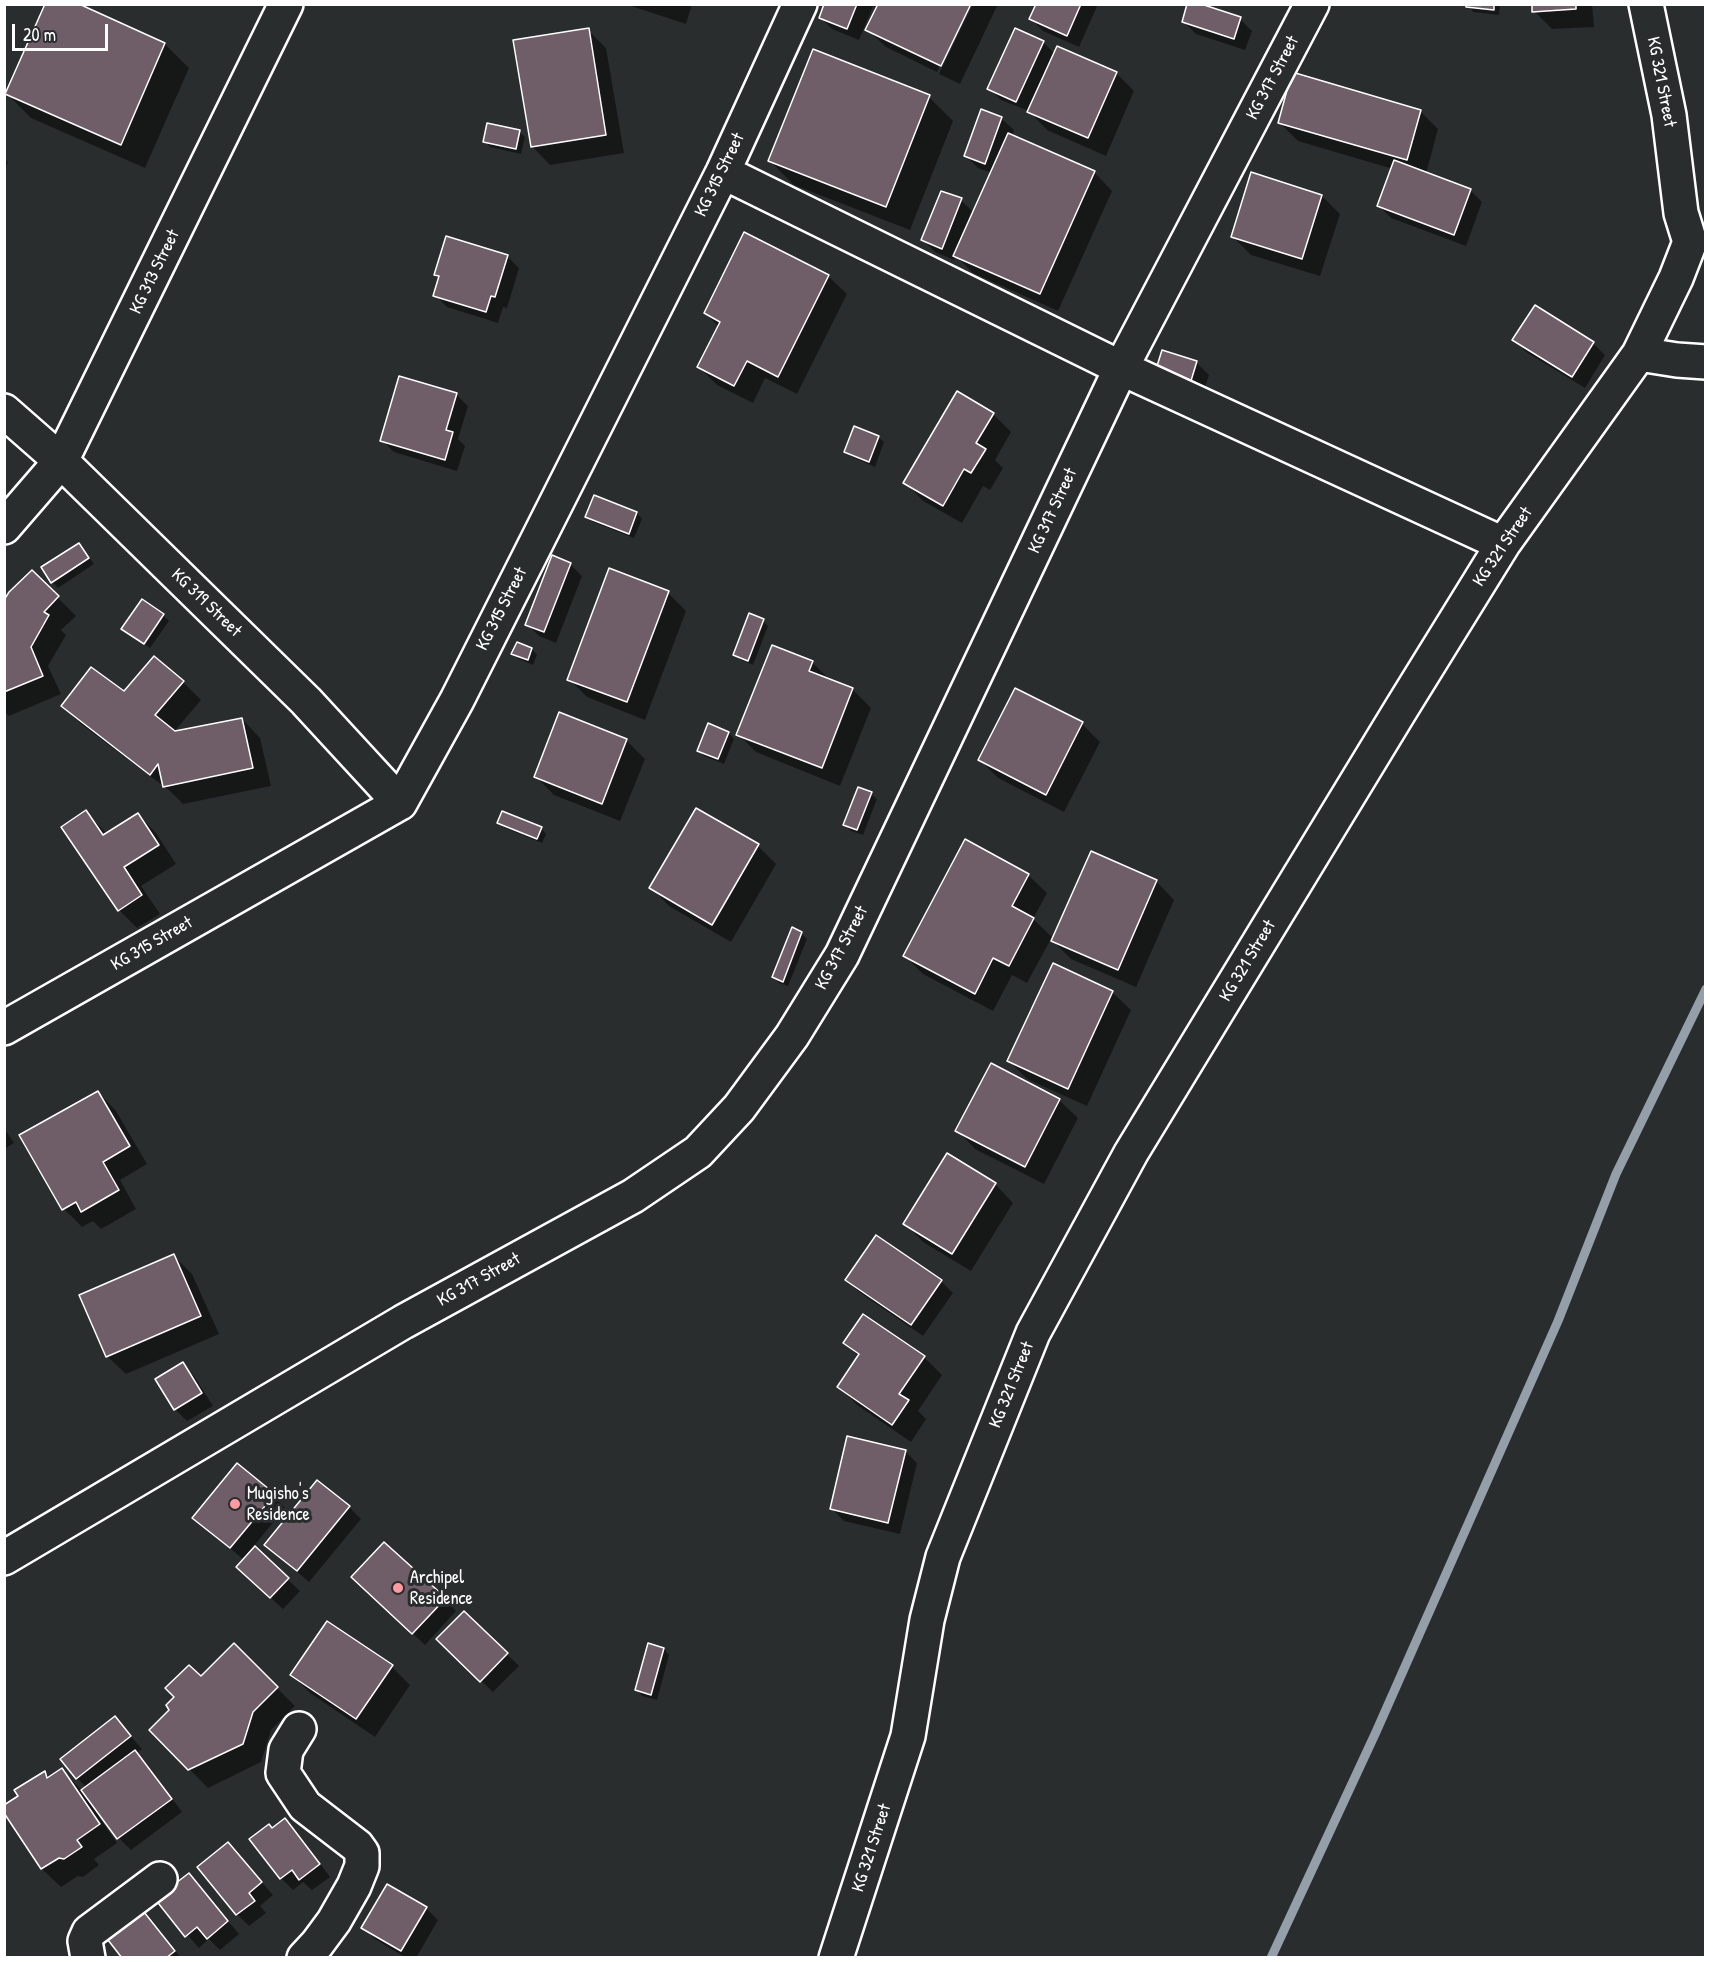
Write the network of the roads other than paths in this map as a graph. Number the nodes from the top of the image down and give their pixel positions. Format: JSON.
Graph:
{"nodes":[{"id":1,"x":286,"y":4,"type":"edge"},
{"id":2,"x":800,"y":4,"type":"edge"},
{"id":3,"x":1312,"y":4,"type":"edge"},
{"id":4,"x":1646,"y":4,"type":"edge"},
{"id":5,"x":723,"y":172,"type":"junction"},
{"id":6,"x":1698,"y":248,"type":"edge"},
{"id":7,"x":1639,"y":354,"type":"junction"},
{"id":8,"x":1706,"y":362,"type":"edge"},
{"id":9,"x":1120,"y":368,"type":"junction"},
{"id":10,"x":4,"y":411,"type":"edge"},
{"id":11,"x":61,"y":461,"type":"junction"},
{"id":12,"x":4,"y":527,"type":"edge"},
{"id":13,"x":1503,"y":544,"type":"junction"},
{"id":14,"x":400,"y":803,"type":"junction"},
{"id":15,"x":4,"y":1028,"type":"edge"},
{"id":16,"x":4,"y":1558,"type":"edge"},
{"id":17,"x":299,"y":1729,"type":"dead end"},
{"id":18,"x":160,"y":1879,"type":"dead end"},
{"id":19,"x":88,"y":1958,"type":"edge"},
{"id":20,"x":304,"y":1958,"type":"edge"},
{"id":21,"x":837,"y":1958,"type":"edge"}],
"edges":[{"from":1,"to":11,"type":"street","name":"KG 313 Street"},
{"from":2,"to":5,"type":"street","name":"KG 315 Street"},
{"from":3,"to":9,"type":"street","name":"KG 317 Street"},
{"from":4,"to":6,"type":"street","name":"KG 321 Street"},
{"from":5,"to":9,"type":"street"},
{"from":5,"to":14,"type":"street","name":"KG 315 Street"},
{"from":6,"to":7,"type":"street","name":"KG 321 Street"},
{"from":7,"to":8,"type":"street"},
{"from":7,"to":13,"type":"street","name":"KG 321 Street"},
{"from":9,"to":13,"type":"street"},
{"from":9,"to":16,"type":"street","name":"KG 317 Street"},
{"from":10,"to":11,"type":"street","name":"KG 319 Street"},
{"from":11,"to":12,"type":"street","name":"KG 313 Street"},
{"from":11,"to":14,"type":"street","name":"KG 319 Street"},
{"from":13,"to":21,"type":"street","name":"KG 321 Street"},
{"from":14,"to":15,"type":"street","name":"KG 315 Street"},
{"from":17,"to":20,"type":"street"},
{"from":18,"to":19,"type":"street"}]}
